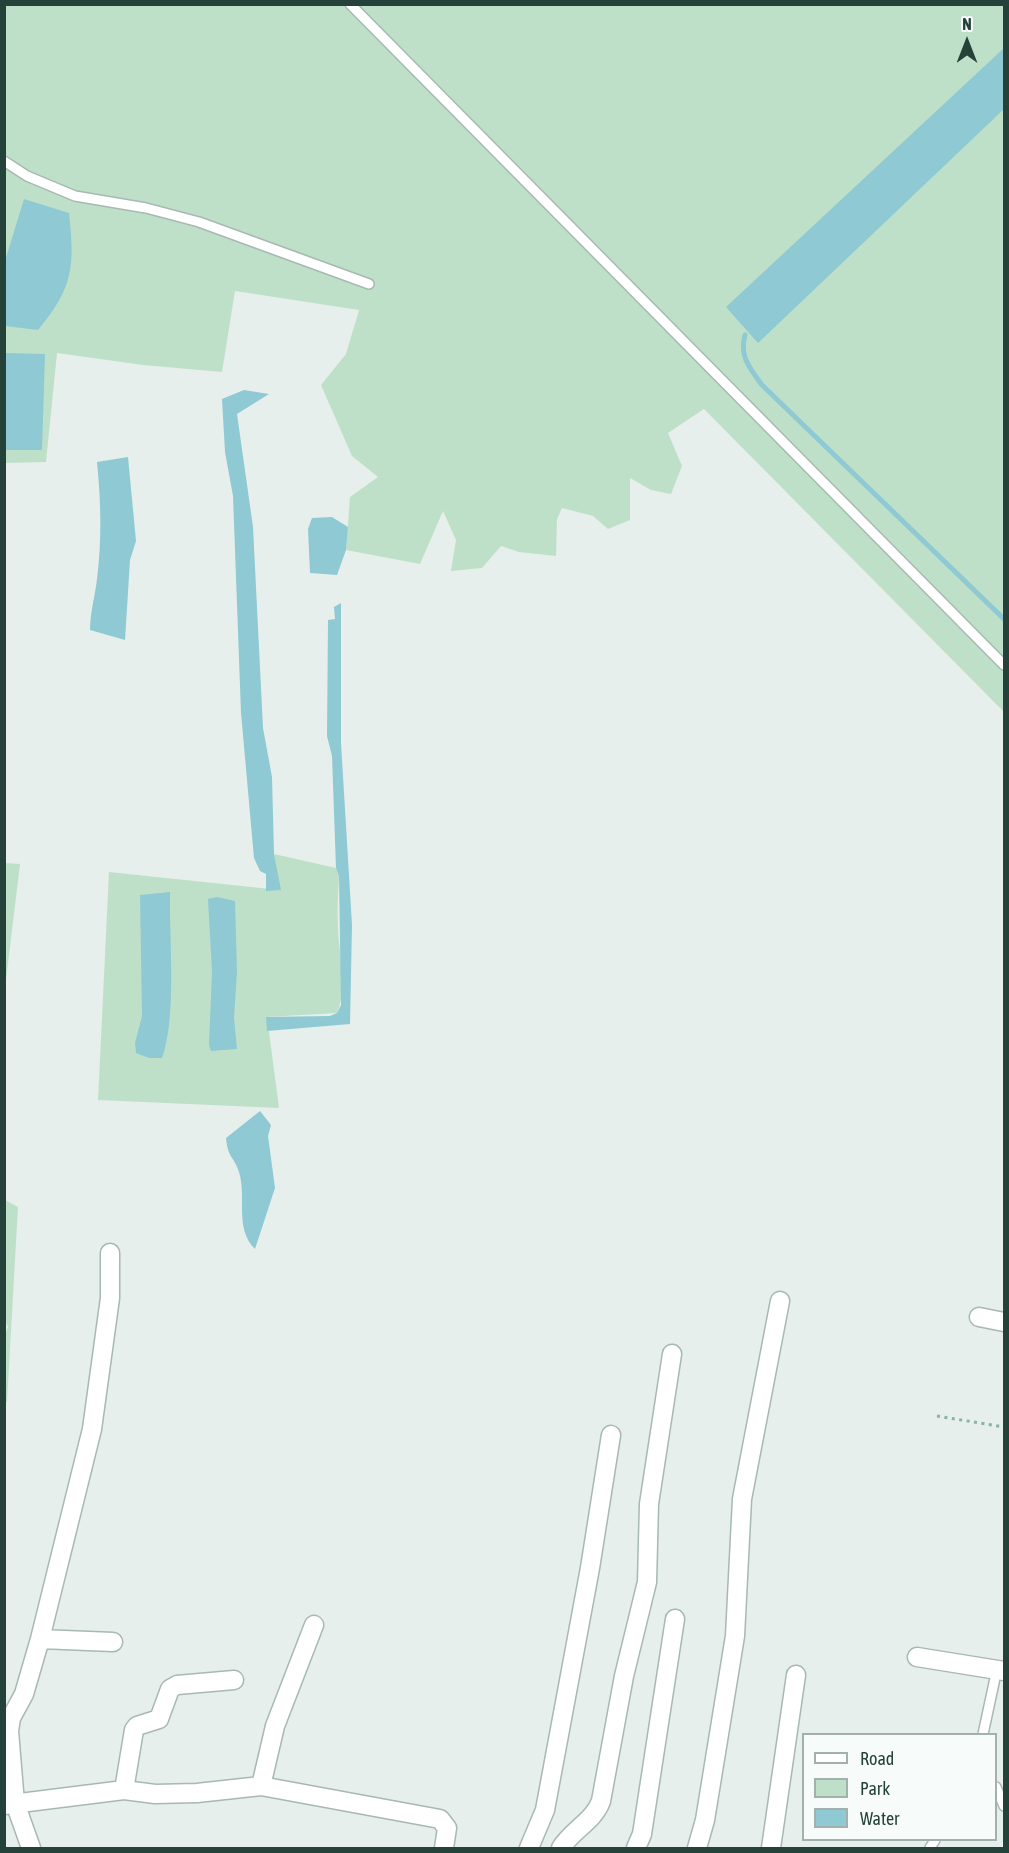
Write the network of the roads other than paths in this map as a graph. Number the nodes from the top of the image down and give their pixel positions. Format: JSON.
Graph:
{"nodes":[{"id":1,"x":350,"y":4,"type":"edge"},
{"id":2,"x":4,"y":162,"type":"edge"},
{"id":3,"x":369,"y":284,"type":"dead end"},
{"id":4,"x":1005,"y":664,"type":"edge"},
{"id":5,"x":110,"y":1253,"type":"dead end"},
{"id":6,"x":780,"y":1301,"type":"dead end"},
{"id":7,"x":979,"y":1317,"type":"dead end"},
{"id":8,"x":1005,"y":1322,"type":"edge"},
{"id":9,"x":672,"y":1354,"type":"dead end"},
{"id":10,"x":611,"y":1435,"type":"dead end"},
{"id":11,"x":675,"y":1619,"type":"dead end"},
{"id":12,"x":314,"y":1625,"type":"dead end"},
{"id":13,"x":40,"y":1639,"type":"junction"},
{"id":14,"x":113,"y":1642,"type":"dead end"},
{"id":15,"x":917,"y":1657,"type":"dead end"},
{"id":16,"x":1001,"y":1670,"type":"edge"},
{"id":17,"x":796,"y":1675,"type":"dead end"},
{"id":18,"x":234,"y":1680,"type":"dead end"},
{"id":19,"x":983,"y":1733,"type":"edge"},
{"id":20,"x":261,"y":1786,"type":"junction"},
{"id":21,"x":997,"y":1789,"type":"edge"},
{"id":22,"x":124,"y":1790,"type":"junction"},
{"id":23,"x":10,"y":1804,"type":"edge"},
{"id":24,"x":1005,"y":1806,"type":"edge"},
{"id":25,"x":31,"y":1848,"type":"edge"},
{"id":26,"x":444,"y":1848,"type":"edge"},
{"id":27,"x":529,"y":1848,"type":"edge"},
{"id":28,"x":561,"y":1848,"type":"edge"},
{"id":29,"x":636,"y":1848,"type":"edge"},
{"id":30,"x":697,"y":1848,"type":"edge"},
{"id":31,"x":771,"y":1848,"type":"edge"}],
"edges":[{"from":1,"to":4,"type":"lane"},
{"from":2,"to":3,"type":"lane"},
{"from":5,"to":13,"type":"street"},
{"from":6,"to":30,"type":"street"},
{"from":7,"to":8,"type":"street"},
{"from":9,"to":28,"type":"street"},
{"from":10,"to":27,"type":"street"},
{"from":11,"to":29,"type":"street"},
{"from":12,"to":20,"type":"street"},
{"from":13,"to":14,"type":"street"},
{"from":13,"to":23,"type":"street"},
{"from":15,"to":16,"type":"street"},
{"from":16,"to":19,"type":"lane"},
{"from":17,"to":31,"type":"street"},
{"from":18,"to":22,"type":"street"},
{"from":20,"to":22,"type":"street"},
{"from":20,"to":26,"type":"street"},
{"from":21,"to":24,"type":"lane"},
{"from":22,"to":23,"type":"street"},
{"from":23,"to":25,"type":"street"}]}
